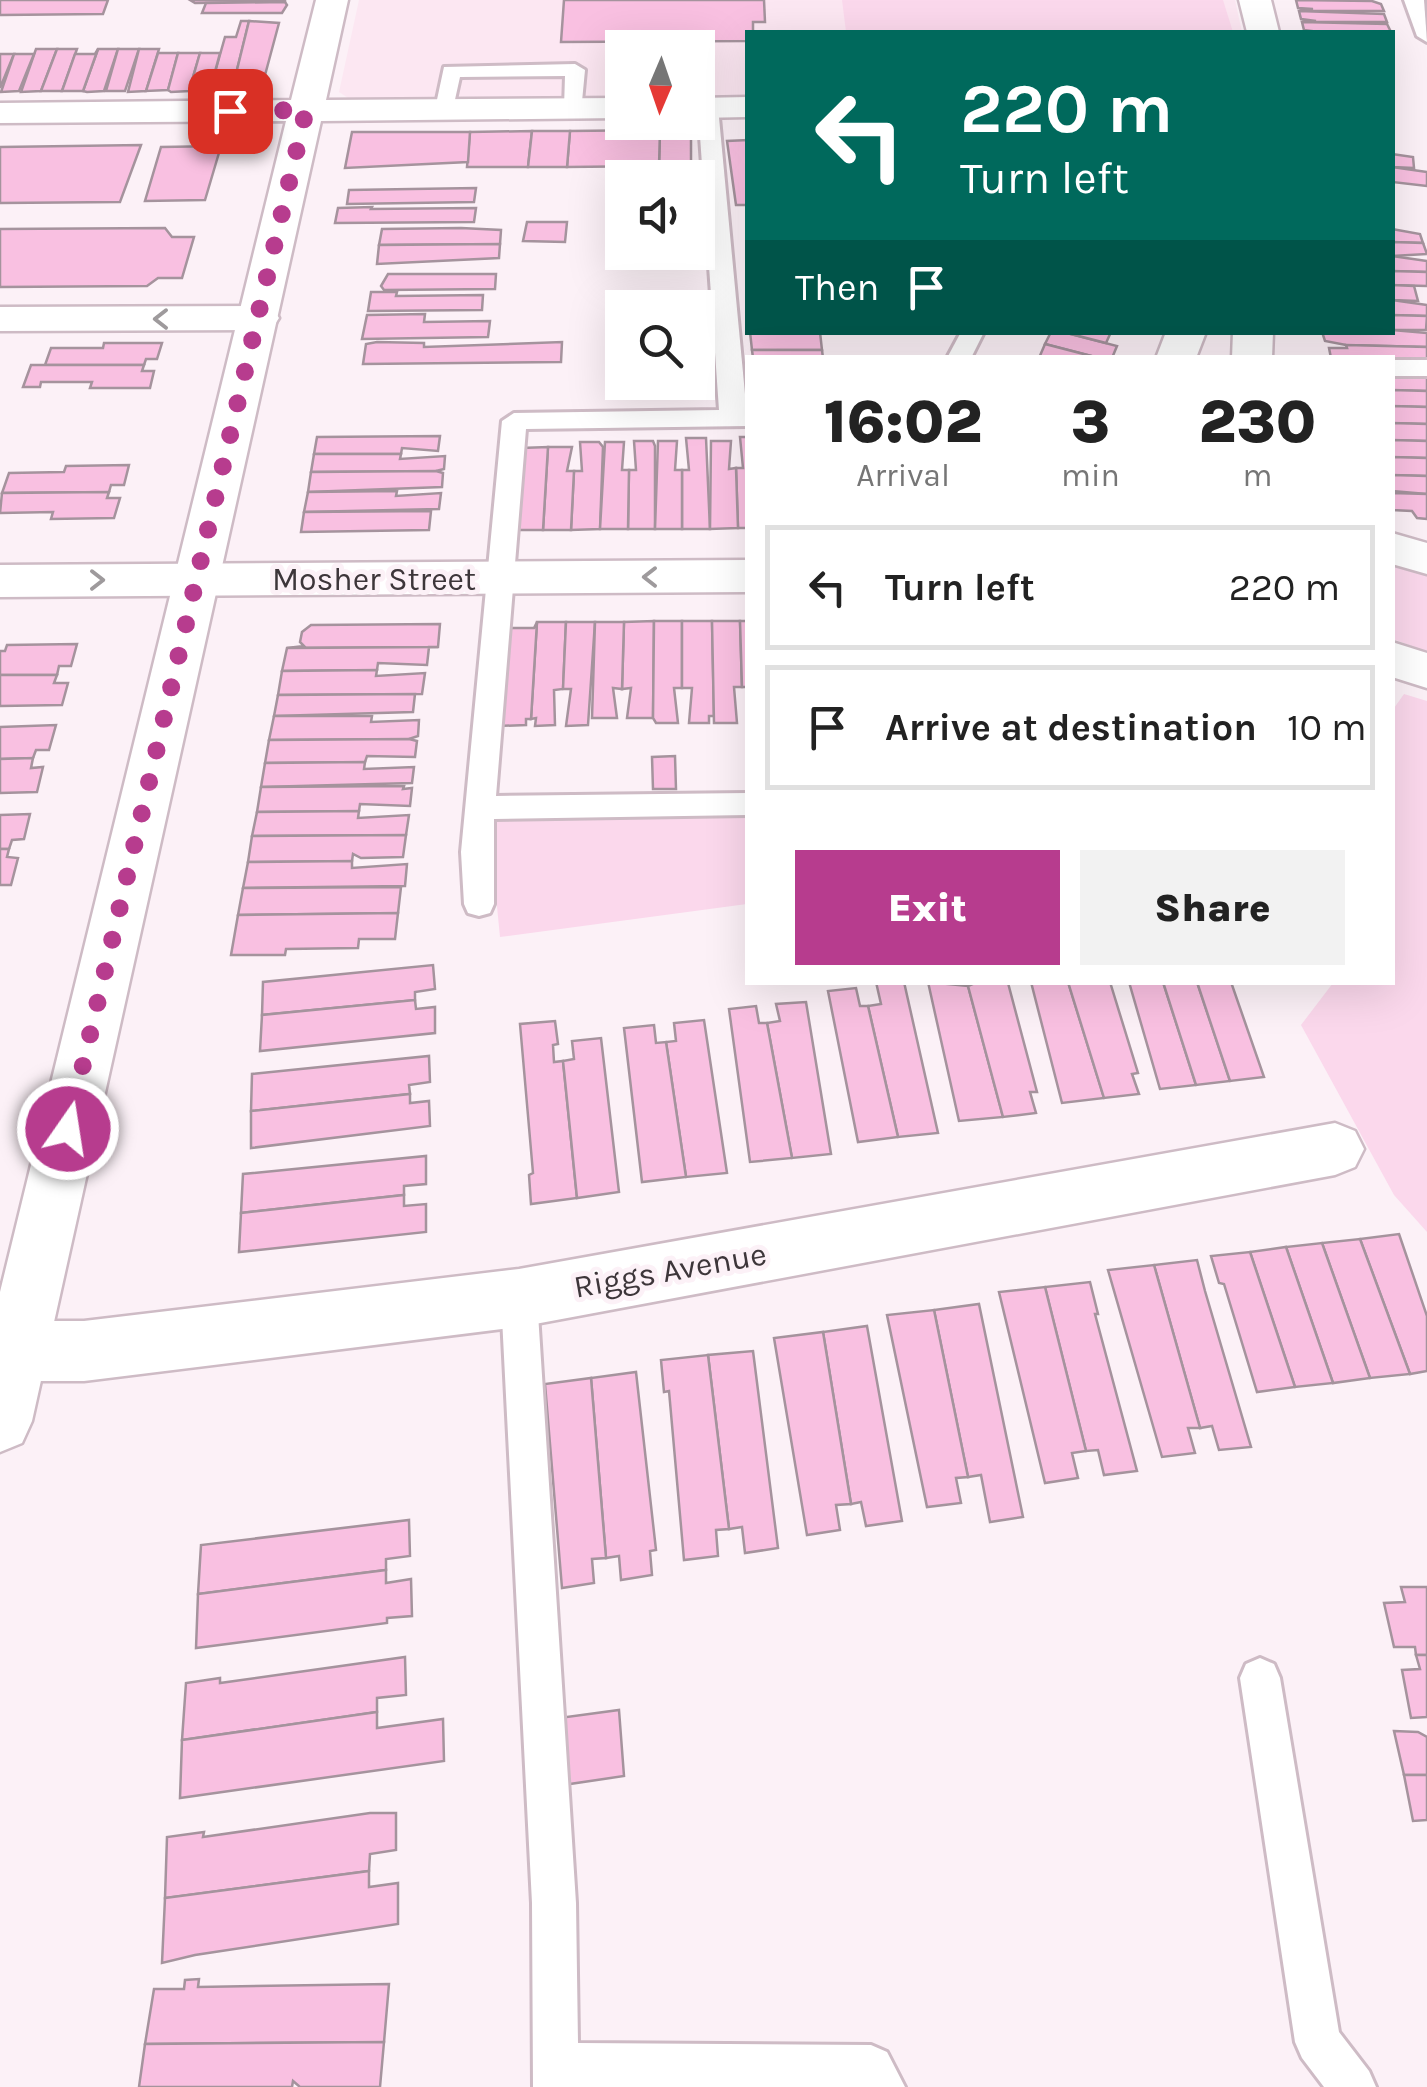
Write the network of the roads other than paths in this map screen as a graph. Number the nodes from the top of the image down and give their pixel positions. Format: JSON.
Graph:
{"nodes":[{"id":1,"x":332,"y":0,"type":"edge"},
{"id":2,"x":1255,"y":0,"type":"edge"},
{"id":3,"x":1414,"y":0,"type":"edge"},
{"id":4,"x":1262,"y":30,"type":"edge"},
{"id":5,"x":1427,"y":36,"type":"edge"},
{"id":6,"x":745,"y":107,"type":"edge"},
{"id":7,"x":605,"y":108,"type":"edge"},
{"id":8,"x":715,"y":108,"type":"edge"},
{"id":9,"x":306,"y":110,"type":"junction"},
{"id":10,"x":0,"y":113,"type":"edge"},
{"id":11,"x":710,"y":140,"type":"edge"},
{"id":12,"x":258,"y":318,"type":"junction"},
{"id":13,"x":0,"y":319,"type":"edge"},
{"id":14,"x":1395,"y":368,"type":"edge"},
{"id":15,"x":1427,"y":368,"type":"edge"},
{"id":16,"x":740,"y":418,"type":"edge"},
{"id":17,"x":1395,"y":549,"type":"edge"},
{"id":18,"x":1427,"y":559,"type":"edge"},
{"id":19,"x":745,"y":576,"type":"edge"},
{"id":20,"x":500,"y":578,"type":"junction"},
{"id":21,"x":197,"y":580,"type":"junction"},
{"id":22,"x":0,"y":581,"type":"edge"},
{"id":23,"x":1395,"y":660,"type":"edge"},
{"id":24,"x":1427,"y":671,"type":"edge"},
{"id":25,"x":745,"y":804,"type":"edge"},
{"id":26,"x":480,"y":808,"type":"junction"},
{"id":27,"x":479,"y":904,"type":"dead end"},
{"id":28,"x":1334,"y":1149,"type":"dead end"},
{"id":29,"x":519,"y":1298,"type":"junction"},
{"id":30,"x":8,"y":1351,"type":"edge"},
{"id":31,"x":0,"y":1421,"type":"edge"},
{"id":32,"x":1260,"y":1678,"type":"dead end"},
{"id":33,"x":557,"y":2076,"type":"edge"},
{"id":34,"x":882,"y":2087,"type":"edge"},
{"id":35,"x":1353,"y":2087,"type":"edge"}],
"edges":[{"from":1,"to":9,"type":"street"},
{"from":2,"to":4,"type":"street"},
{"from":3,"to":5,"type":"lane"},
{"from":6,"to":8,"type":"street"},
{"from":7,"to":9,"type":"street"},
{"from":9,"to":10,"type":"street"},
{"from":9,"to":12,"type":"street"},
{"from":11,"to":16,"type":"lane"},
{"from":12,"to":13,"type":"street","one_way":true},
{"from":12,"to":21,"type":"street"},
{"from":14,"to":15,"type":"lane"},
{"from":16,"to":20,"type":"lane"},
{"from":17,"to":18,"type":"street"},
{"from":19,"to":20,"type":"street","name":"Mosher Street","one_way":true},
{"from":20,"to":21,"type":"street","name":"Mosher Street"},
{"from":20,"to":26,"type":"lane"},
{"from":22,"to":21,"type":"street","name":"Mosher Street","one_way":true},
{"from":21,"to":30,"type":"street"},
{"from":23,"to":24,"type":"street"},
{"from":25,"to":26,"type":"lane"},
{"from":26,"to":27,"type":"lane"},
{"from":28,"to":29,"type":"street","name":"Riggs Avenue"},
{"from":29,"to":30,"type":"street","name":"Riggs Avenue"},
{"from":29,"to":33,"type":"lane"},
{"from":30,"to":31,"type":"street"},
{"from":32,"to":35,"type":"lane"},
{"from":33,"to":34,"type":"lane"}]}
